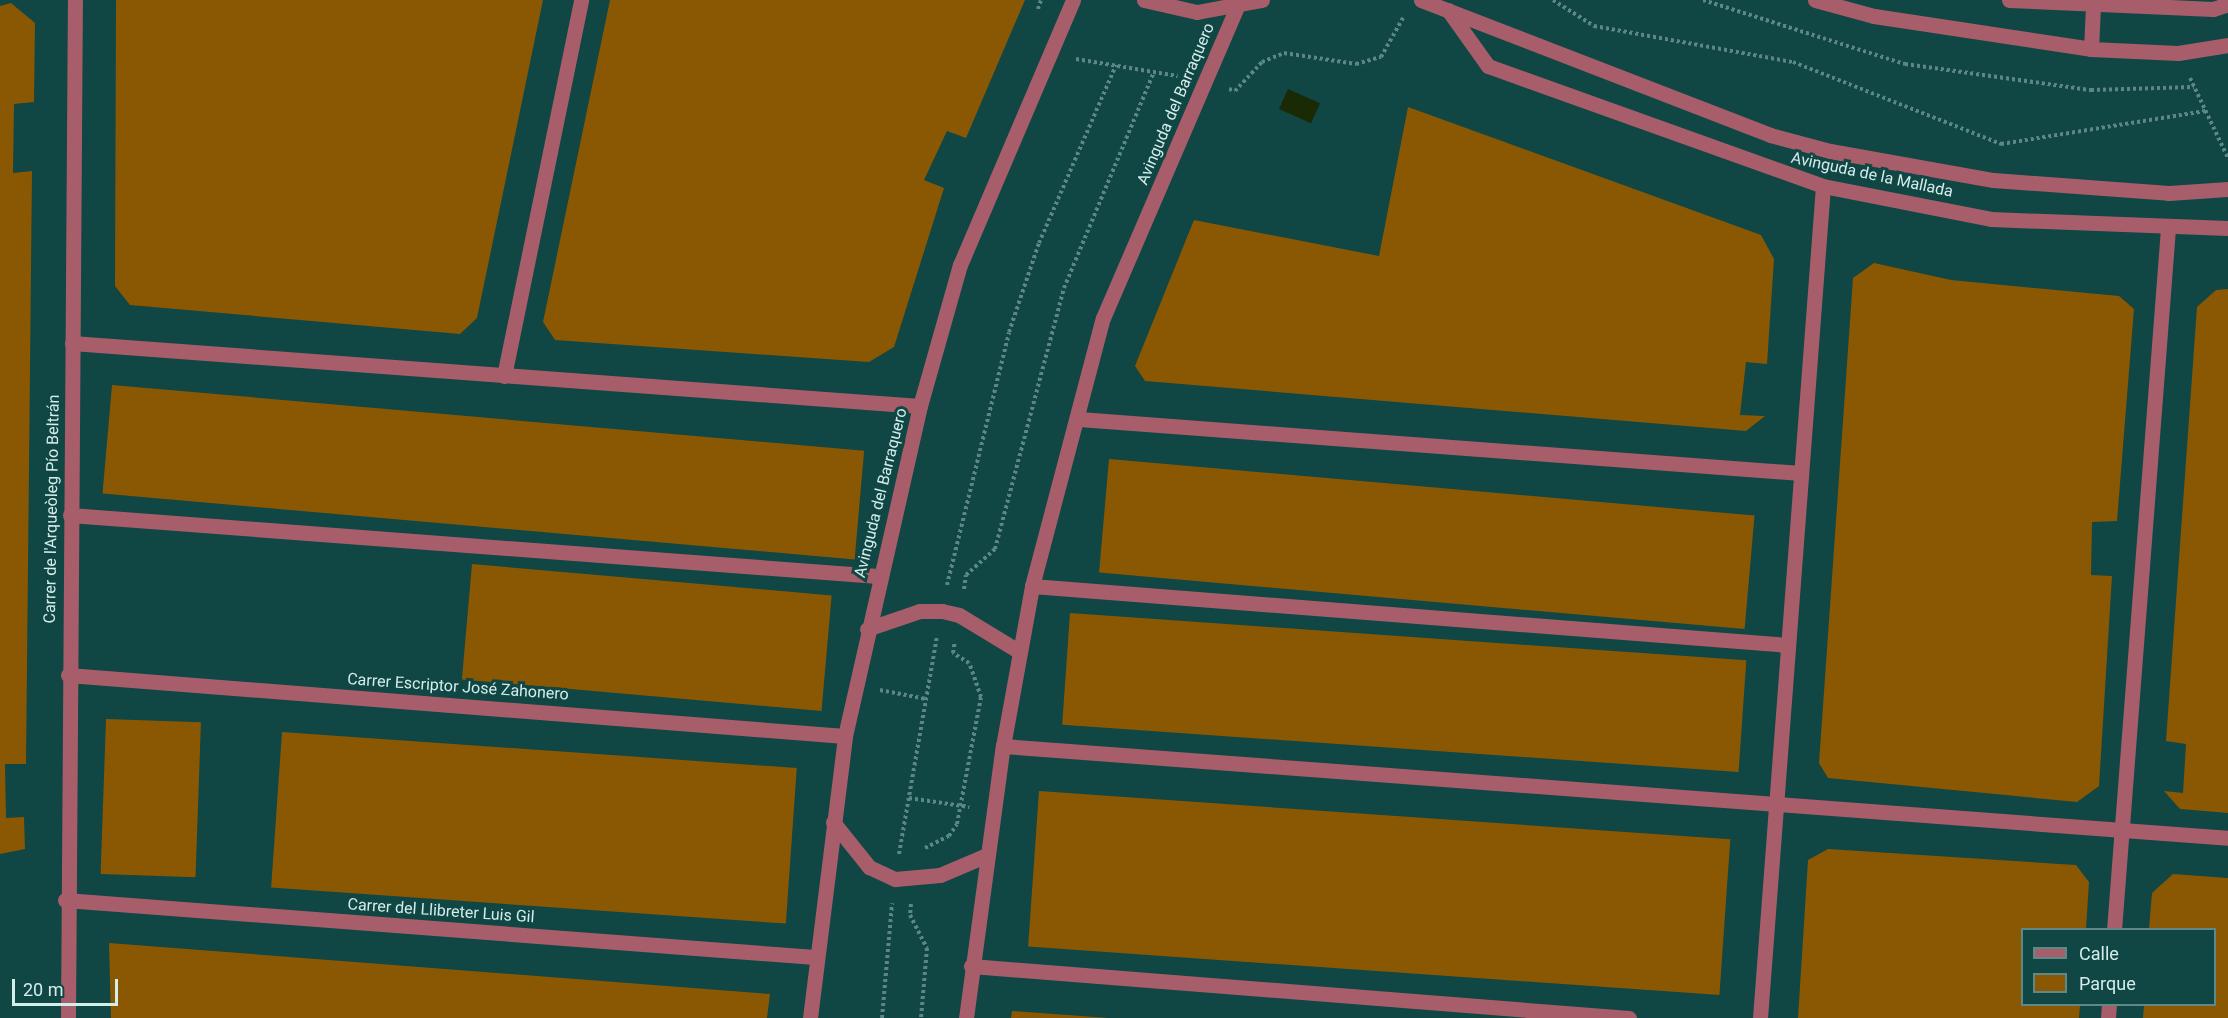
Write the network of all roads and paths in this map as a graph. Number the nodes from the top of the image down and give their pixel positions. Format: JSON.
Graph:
{"nodes":[{"id":1,"x":75,"y":0,"type":"edge"},
{"id":2,"x":581,"y":0,"type":"edge"},
{"id":3,"x":1073,"y":0,"type":"edge"},
{"id":4,"x":1144,"y":0,"type":"edge"},
{"id":5,"x":1262,"y":0,"type":"edge"},
{"id":6,"x":1421,"y":0,"type":"edge"},
{"id":7,"x":1553,"y":0,"type":"edge"},
{"id":8,"x":1703,"y":0,"type":"edge"},
{"id":9,"x":1815,"y":0,"type":"edge"},
{"id":10,"x":2009,"y":0,"type":"edge"},
{"id":11,"x":2228,"y":4,"type":"edge"},
{"id":12,"x":2093,"y":6,"type":"junction"},
{"id":13,"x":1236,"y":9,"type":"junction"},
{"id":14,"x":1406,"y":9,"type":"dead end"},
{"id":15,"x":1448,"y":10,"type":"junction"},
{"id":16,"x":2228,"y":45,"type":"edge"},
{"id":17,"x":2091,"y":49,"type":"junction"},
{"id":18,"x":2178,"y":53,"type":"junction"},
{"id":19,"x":1050,"y":54,"type":"junction"},
{"id":20,"x":1116,"y":65,"type":"junction"},
{"id":21,"x":1154,"y":72,"type":"junction"},
{"id":22,"x":1206,"y":81,"type":"junction"},
{"id":23,"x":2194,"y":87,"type":"junction"},
{"id":24,"x":2205,"y":111,"type":"junction"},
{"id":25,"x":2228,"y":158,"type":"edge"},
{"id":26,"x":1823,"y":186,"type":"junction"},
{"id":27,"x":2228,"y":189,"type":"edge"},
{"id":28,"x":2228,"y":228,"type":"edge"},
{"id":29,"x":2168,"y":229,"type":"junction"},
{"id":30,"x":72,"y":344,"type":"junction"},
{"id":31,"x":504,"y":375,"type":"junction"},
{"id":32,"x":921,"y":406,"type":"junction"},
{"id":33,"x":1079,"y":419,"type":"junction"},
{"id":34,"x":1801,"y":473,"type":"junction"},
{"id":35,"x":70,"y":515,"type":"junction"},
{"id":36,"x":878,"y":576,"type":"junction"},
{"id":37,"x":1032,"y":586,"type":"junction"},
{"id":38,"x":942,"y":611,"type":"junction"},
{"id":39,"x":959,"y":615,"type":"junction"},
{"id":40,"x":867,"y":629,"type":"junction"},
{"id":41,"x":1788,"y":645,"type":"junction"},
{"id":42,"x":1020,"y":652,"type":"junction"},
{"id":43,"x":68,"y":675,"type":"junction"},
{"id":44,"x":855,"y":685,"type":"junction"},
{"id":45,"x":926,"y":699,"type":"junction"},
{"id":46,"x":845,"y":736,"type":"junction"},
{"id":47,"x":1003,"y":746,"type":"junction"},
{"id":48,"x":909,"y":798,"type":"junction"},
{"id":49,"x":1775,"y":804,"type":"junction"},
{"id":50,"x":960,"y":806,"type":"junction"},
{"id":51,"x":993,"y":810,"type":"junction"},
{"id":52,"x":833,"y":822,"type":"junction"},
{"id":53,"x":2122,"y":830,"type":"junction"},
{"id":54,"x":2228,"y":838,"type":"edge"},
{"id":55,"x":987,"y":855,"type":"junction"},
{"id":56,"x":895,"y":879,"type":"junction"},
{"id":57,"x":913,"y":881,"type":"junction"},
{"id":58,"x":65,"y":900,"type":"junction"},
{"id":59,"x":2114,"y":928,"type":"edge"},
{"id":60,"x":815,"y":957,"type":"junction"},
{"id":61,"x":971,"y":966,"type":"junction"},
{"id":62,"x":68,"y":1018,"type":"edge"},
{"id":63,"x":810,"y":1018,"type":"edge"},
{"id":64,"x":882,"y":1018,"type":"edge"},
{"id":65,"x":921,"y":1018,"type":"edge"},
{"id":66,"x":966,"y":1018,"type":"edge"},
{"id":67,"x":1629,"y":1018,"type":"edge"},
{"id":68,"x":1760,"y":1018,"type":"edge"}],
"edges":[{"from":1,"to":30,"type":"street","name":"Carrer de l'Arqueòleg Pío Beltrán"},
{"from":2,"to":31,"type":"street"},
{"from":3,"to":19,"type":"street","name":"Avinguda del Barraquero"},
{"from":4,"to":13,"type":"street"},
{"from":5,"to":13,"type":"street"},
{"from":6,"to":15,"type":"street","name":"Avinguda de la Mallada"},
{"from":7,"to":24,"type":"path"},
{"from":8,"to":23,"type":"path"},
{"from":9,"to":17,"type":"street"},
{"from":10,"to":12,"type":"street"},
{"from":11,"to":12,"type":"street"},
{"from":12,"to":17,"type":"street"},
{"from":13,"to":22,"type":"street","name":"Avinguda del Barraquero"},
{"from":14,"to":22,"type":"path"},
{"from":15,"to":26,"type":"street","name":"Avinguda de la Mallada"},
{"from":15,"to":27,"type":"street","name":"Avinguda de la Mallada"},
{"from":16,"to":18,"type":"street"},
{"from":17,"to":18,"type":"street"},
{"from":18,"to":23,"type":"path"},
{"from":19,"to":20,"type":"path"},
{"from":19,"to":32,"type":"street","name":"Avinguda del Barraquero"},
{"from":20,"to":21,"type":"path"},
{"from":20,"to":38,"type":"path"},
{"from":21,"to":22,"type":"path"},
{"from":21,"to":39,"type":"path"},
{"from":22,"to":33,"type":"street","name":"Avinguda del Barraquero"},
{"from":23,"to":24,"type":"path"},
{"from":24,"to":25,"type":"path"},
{"from":26,"to":29,"type":"street","name":"Avinguda de la Mallada"},
{"from":26,"to":34,"type":"street"},
{"from":28,"to":29,"type":"street","name":"Avinguda de la Mallada"},
{"from":29,"to":53,"type":"street"},
{"from":30,"to":31,"type":"street"},
{"from":30,"to":35,"type":"street","name":"Carrer de l'Arqueòleg Pío Beltrán"},
{"from":31,"to":32,"type":"street"},
{"from":32,"to":36,"type":"street","name":"Avinguda del Barraquero"},
{"from":33,"to":34,"type":"street"},
{"from":33,"to":37,"type":"street","name":"Avinguda del Barraquero"},
{"from":34,"to":41,"type":"street"},
{"from":35,"to":36,"type":"street"},
{"from":35,"to":43,"type":"street","name":"Carrer de l'Arqueòleg Pío Beltrán"},
{"from":36,"to":40,"type":"street","name":"Avinguda del Barraquero"},
{"from":37,"to":41,"type":"street"},
{"from":37,"to":42,"type":"street","name":"Avinguda del Barraquero"},
{"from":38,"to":39,"type":"street"},
{"from":38,"to":40,"type":"street"},
{"from":38,"to":45,"type":"path"},
{"from":39,"to":42,"type":"street"},
{"from":39,"to":50,"type":"path"},
{"from":40,"to":44,"type":"street","name":"Avinguda del Barraquero"},
{"from":41,"to":49,"type":"street"},
{"from":42,"to":47,"type":"street","name":"Avinguda del Barraquero"},
{"from":43,"to":46,"type":"street","name":"Carrer Escriptor José Zahonero"},
{"from":43,"to":58,"type":"street","name":"Carrer de l'Arqueòleg Pío Beltrán"},
{"from":44,"to":45,"type":"path"},
{"from":44,"to":46,"type":"street","name":"Avinguda del Barraquero"},
{"from":45,"to":48,"type":"path"},
{"from":46,"to":52,"type":"street","name":"Avinguda del Barraquero"},
{"from":47,"to":49,"type":"street"},
{"from":47,"to":51,"type":"street","name":"Avinguda del Barraquero"},
{"from":48,"to":50,"type":"path"},
{"from":48,"to":56,"type":"path"},
{"from":49,"to":53,"type":"street"},
{"from":49,"to":68,"type":"street"},
{"from":50,"to":51,"type":"path"},
{"from":50,"to":57,"type":"path"},
{"from":51,"to":55,"type":"street","name":"Avinguda del Barraquero"},
{"from":52,"to":56,"type":"street"},
{"from":52,"to":60,"type":"street","name":"Avinguda del Barraquero"},
{"from":53,"to":54,"type":"street"},
{"from":53,"to":59,"type":"street"},
{"from":55,"to":57,"type":"street"},
{"from":55,"to":61,"type":"street","name":"Avinguda del Barraquero"},
{"from":56,"to":57,"type":"street"},
{"from":56,"to":64,"type":"path"},
{"from":57,"to":65,"type":"path"},
{"from":58,"to":60,"type":"street","name":"Carrer del Llibreter Luis Gil"},
{"from":58,"to":62,"type":"street","name":"Carrer de l'Arqueòleg Pío Beltrán"},
{"from":60,"to":63,"type":"street","name":"Avinguda del Barraquero"},
{"from":61,"to":66,"type":"street","name":"Avinguda del Barraquero"},
{"from":61,"to":67,"type":"street"}]}
